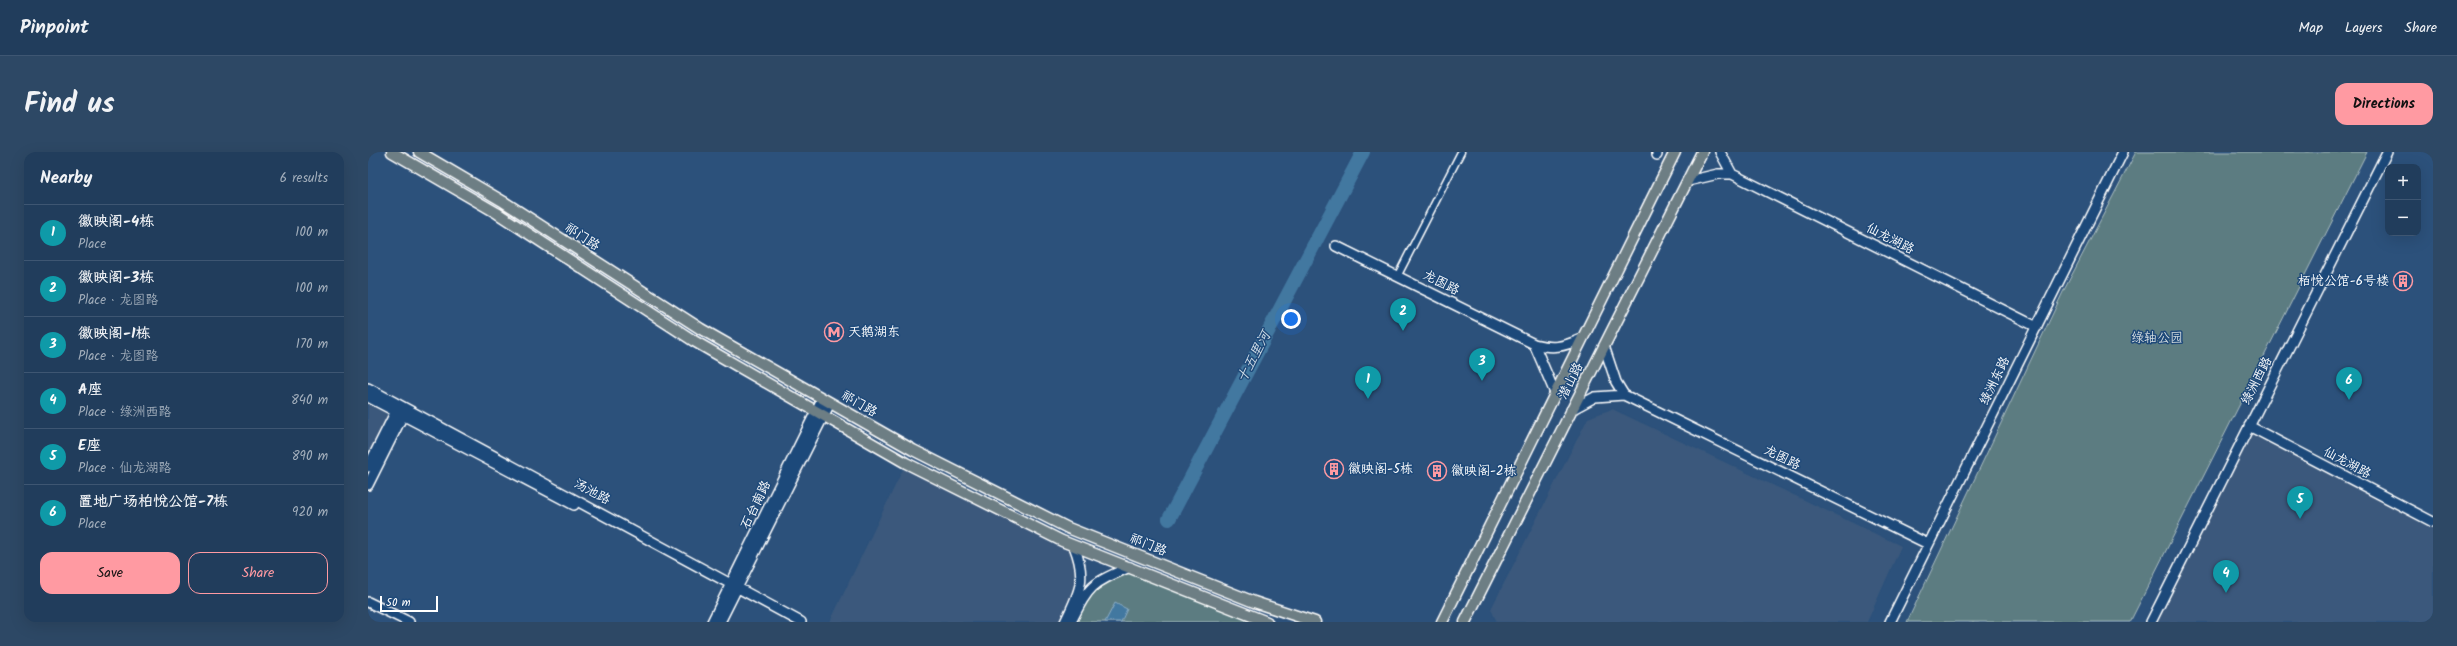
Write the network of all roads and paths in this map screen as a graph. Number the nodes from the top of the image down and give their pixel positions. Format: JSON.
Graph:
{"nodes":[{"id":1,"x":392,"y":152,"type":"edge"},
{"id":2,"x":419,"y":152,"type":"edge"},
{"id":3,"x":1461,"y":152,"type":"edge"},
{"id":4,"x":1675,"y":152,"type":"edge"},
{"id":5,"x":1702,"y":152,"type":"edge"},
{"id":6,"x":1720,"y":152,"type":"edge"},
{"id":7,"x":2123,"y":152,"type":"edge"},
{"id":8,"x":2386,"y":152,"type":"edge"},
{"id":9,"x":1732,"y":174,"type":"junction"},
{"id":10,"x":1688,"y":181,"type":"junction"},
{"id":11,"x":1336,"y":246,"type":"dead end"},
{"id":12,"x":1398,"y":275,"type":"junction"},
{"id":13,"x":2037,"y":327,"type":"junction"},
{"id":14,"x":1581,"y":339,"type":"junction"},
{"id":15,"x":1534,"y":344,"type":"junction"},
{"id":16,"x":1604,"y":346,"type":"junction"},
{"id":17,"x":368,"y":388,"type":"edge"},
{"id":18,"x":1555,"y":392,"type":"junction"},
{"id":19,"x":1624,"y":394,"type":"junction"},
{"id":20,"x":368,"y":397,"type":"edge"},
{"id":21,"x":826,"y":401,"type":"junction"},
{"id":22,"x":401,"y":410,"type":"junction"},
{"id":23,"x":1571,"y":410,"type":"junction"},
{"id":24,"x":820,"y":413,"type":"junction"},
{"id":25,"x":2249,"y":426,"type":"junction"},
{"id":26,"x":368,"y":467,"type":"edge"},
{"id":27,"x":368,"y":485,"type":"edge"},
{"id":28,"x":2433,"y":522,"type":"edge"},
{"id":29,"x":1928,"y":544,"type":"junction"},
{"id":30,"x":1074,"y":546,"type":"junction"},
{"id":31,"x":1130,"y":567,"type":"junction"},
{"id":32,"x":733,"y":587,"type":"junction"},
{"id":33,"x":368,"y":602,"type":"edge"},
{"id":34,"x":409,"y":622,"type":"edge"},
{"id":35,"x":712,"y":622,"type":"edge"},
{"id":36,"x":720,"y":622,"type":"edge"},
{"id":37,"x":792,"y":622,"type":"edge"},
{"id":38,"x":801,"y":622,"type":"edge"},
{"id":39,"x":1065,"y":622,"type":"edge"},
{"id":40,"x":1072,"y":622,"type":"edge"},
{"id":41,"x":1267,"y":622,"type":"edge"},
{"id":42,"x":1315,"y":622,"type":"edge"},
{"id":43,"x":1442,"y":622,"type":"edge"},
{"id":44,"x":1465,"y":622,"type":"edge"},
{"id":45,"x":1890,"y":622,"type":"edge"},
{"id":46,"x":2151,"y":622,"type":"edge"}],
"edges":[{"from":1,"to":24,"type":"main road","name":"祁门路"},
{"from":2,"to":21,"type":"main road","name":"祁门路"},
{"from":3,"to":12,"type":"street"},
{"from":4,"to":14,"type":"main road","name":"潜山路"},
{"from":5,"to":10,"type":"main road","name":"潜山路"},
{"from":6,"to":9,"type":"street"},
{"from":7,"to":13,"type":"street","name":"绿洲东路"},
{"from":8,"to":25,"type":"street","name":"绿洲西路"},
{"from":9,"to":10,"type":"street"},
{"from":9,"to":13,"type":"street","name":"仙龙湖路"},
{"from":10,"to":16,"type":"main road","name":"潜山路"},
{"from":11,"to":12,"type":"street","name":"龙图路"},
{"from":12,"to":15,"type":"street","name":"龙图路"},
{"from":13,"to":29,"type":"street","name":"绿洲东路"},
{"from":14,"to":15,"type":"street","name":"龙图路"},
{"from":14,"to":18,"type":"main road","name":"潜山路"},
{"from":15,"to":18,"type":"street"},
{"from":16,"to":19,"type":"street"},
{"from":16,"to":23,"type":"main road","name":"潜山路"},
{"from":17,"to":22,"type":"street","name":"汤池路"},
{"from":18,"to":43,"type":"main road","name":"潜山路"},
{"from":19,"to":23,"type":"street"},
{"from":19,"to":29,"type":"street","name":"龙图路"},
{"from":20,"to":22,"type":"street","name":"汤池路"},
{"from":21,"to":24,"type":"street","name":"石台南路"},
{"from":21,"to":42,"type":"main road","name":"祁门路"},
{"from":22,"to":26,"type":"street"},
{"from":22,"to":27,"type":"street"},
{"from":22,"to":32,"type":"street","name":"汤池路"},
{"from":23,"to":44,"type":"main road","name":"潜山路"},
{"from":24,"to":30,"type":"main road","name":"祁门路"},
{"from":24,"to":32,"type":"street","name":"石台南路"},
{"from":25,"to":28,"type":"street","name":"仙龙湖路"},
{"from":25,"to":46,"type":"street","name":"绿洲西路"},
{"from":29,"to":45,"type":"street","name":"绿洲东路"},
{"from":30,"to":31,"type":"main road","name":"祁门路"},
{"from":30,"to":39,"type":"street"},
{"from":31,"to":40,"type":"street"},
{"from":31,"to":41,"type":"main road","name":"祁门路"},
{"from":32,"to":35,"type":"street","name":"石台南路"},
{"from":32,"to":36,"type":"street","name":"石台南路"},
{"from":32,"to":37,"type":"street","name":"汤池路"},
{"from":32,"to":38,"type":"street","name":"汤池路"},
{"from":33,"to":34,"type":"street"}]}
